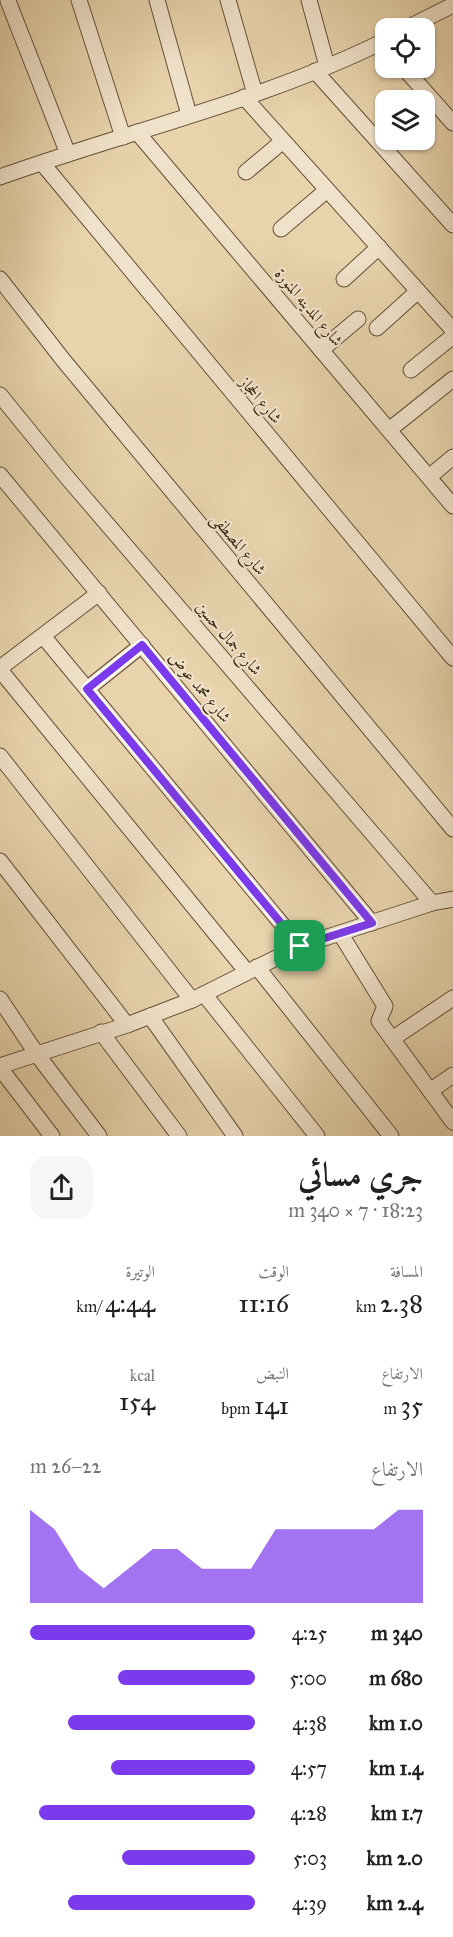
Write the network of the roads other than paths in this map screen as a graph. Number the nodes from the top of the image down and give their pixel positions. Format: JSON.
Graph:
{"nodes":[{"id":1,"x":79,"y":0,"type":"edge"},
{"id":2,"x":157,"y":0,"type":"edge"},
{"id":3,"x":228,"y":0,"type":"edge"},
{"id":4,"x":309,"y":0,"type":"edge"},
{"id":5,"x":6,"y":2,"type":"edge"},
{"id":6,"x":450,"y":12,"type":"edge"},
{"id":7,"x":434,"y":18,"type":"edge"},
{"id":8,"x":375,"y":47,"type":"edge"},
{"id":9,"x":321,"y":69,"type":"junction"},
{"id":10,"x":413,"y":78,"type":"edge"},
{"id":11,"x":250,"y":96,"type":"junction"},
{"id":12,"x":189,"y":115,"type":"junction"},
{"id":13,"x":453,"y":123,"type":"edge"},
{"id":14,"x":130,"y":134,"type":"junction"},
{"id":15,"x":283,"y":141,"type":"junction"},
{"id":16,"x":68,"y":154,"type":"junction"},
{"id":17,"x":42,"y":163,"type":"junction"},
{"id":18,"x":246,"y":172,"type":"dead end"},
{"id":19,"x":1,"y":174,"type":"edge"},
{"id":20,"x":327,"y":190,"type":"junction"},
{"id":21,"x":453,"y":225,"type":"edge"},
{"id":22,"x":281,"y":229,"type":"dead end"},
{"id":23,"x":379,"y":247,"type":"junction"},
{"id":24,"x":0,"y":279,"type":"edge"},
{"id":25,"x":344,"y":279,"type":"dead end"},
{"id":26,"x":418,"y":291,"type":"junction"},
{"id":27,"x":358,"y":319,"type":"dead end"},
{"id":28,"x":377,"y":328,"type":"dead end"},
{"id":29,"x":453,"y":330,"type":"edge"},
{"id":30,"x":453,"y":336,"type":"edge"},
{"id":31,"x":321,"y":350,"type":"junction"},
{"id":32,"x":411,"y":370,"type":"dead end"},
{"id":33,"x":453,"y":379,"type":"edge"},
{"id":34,"x":0,"y":395,"type":"edge"},
{"id":35,"x":389,"y":430,"type":"junction"},
{"id":36,"x":453,"y":457,"type":"edge"},
{"id":37,"x":0,"y":475,"type":"edge"},
{"id":38,"x":429,"y":477,"type":"junction"},
{"id":39,"x":453,"y":506,"type":"edge"},
{"id":40,"x":99,"y":593,"type":"junction"},
{"id":41,"x":43,"y":636,"type":"junction"},
{"id":42,"x":142,"y":645,"type":"junction"},
{"id":43,"x":453,"y":658,"type":"edge"},
{"id":44,"x":0,"y":669,"type":"edge"},
{"id":45,"x":87,"y":689,"type":"junction"},
{"id":46,"x":0,"y":756,"type":"edge"},
{"id":47,"x":453,"y":829,"type":"edge"},
{"id":48,"x":0,"y":861,"type":"edge"},
{"id":49,"x":453,"y":899,"type":"edge"},
{"id":50,"x":432,"y":903,"type":"junction"},
{"id":51,"x":372,"y":923,"type":"junction"},
{"id":52,"x":340,"y":933,"type":"junction"},
{"id":53,"x":300,"y":946,"type":"junction"},
{"id":54,"x":252,"y":970,"type":"junction"},
{"id":55,"x":198,"y":997,"type":"junction"},
{"id":56,"x":453,"y":998,"type":"edge"},
{"id":57,"x":0,"y":999,"type":"edge"},
{"id":58,"x":150,"y":1016,"type":"junction"},
{"id":59,"x":127,"y":1025,"type":"junction"},
{"id":60,"x":101,"y":1032,"type":"junction"},
{"id":61,"x":392,"y":1039,"type":"junction"},
{"id":62,"x":36,"y":1053,"type":"junction"},
{"id":63,"x":0,"y":1067,"type":"edge"},
{"id":64,"x":453,"y":1075,"type":"edge"},
{"id":65,"x":430,"y":1090,"type":"junction"},
{"id":66,"x":453,"y":1122,"type":"edge"},
{"id":67,"x":52,"y":1136,"type":"edge"},
{"id":68,"x":99,"y":1136,"type":"edge"},
{"id":69,"x":179,"y":1136,"type":"edge"},
{"id":70,"x":235,"y":1136,"type":"edge"},
{"id":71,"x":317,"y":1136,"type":"edge"},
{"id":72,"x":391,"y":1136,"type":"edge"}],
"edges":[{"from":1,"to":14,"type":"street"},
{"from":2,"to":12,"type":"street"},
{"from":3,"to":11,"type":"street"},
{"from":4,"to":9,"type":"street"},
{"from":5,"to":16,"type":"street"},
{"from":6,"to":7,"type":"street"},
{"from":8,"to":9,"type":"street"},
{"from":9,"to":11,"type":"street"},
{"from":9,"to":21,"type":"street"},
{"from":10,"to":13,"type":"street"},
{"from":11,"to":12,"type":"street"},
{"from":11,"to":15,"type":"street"},
{"from":12,"to":14,"type":"street"},
{"from":14,"to":16,"type":"street"},
{"from":14,"to":31,"type":"street","name":"شارع المدينه المنورة"},
{"from":15,"to":18,"type":"street"},
{"from":15,"to":20,"type":"street"},
{"from":16,"to":17,"type":"street"},
{"from":17,"to":19,"type":"street"},
{"from":17,"to":43,"type":"street","name":"شارع الحجاز"},
{"from":20,"to":22,"type":"street"},
{"from":20,"to":23,"type":"street"},
{"from":23,"to":25,"type":"street"},
{"from":23,"to":26,"type":"street"},
{"from":24,"to":47,"type":"street","name":"شارع المصطفى"},
{"from":26,"to":28,"type":"street"},
{"from":26,"to":29,"type":"street"},
{"from":27,"to":31,"type":"street"},
{"from":30,"to":32,"type":"street"},
{"from":31,"to":35,"type":"street","name":"شارع المدينه المنورة"},
{"from":33,"to":35,"type":"street"},
{"from":34,"to":50,"type":"street","name":"شارع جمال حسين"},
{"from":35,"to":38,"type":"street","name":"شارع المدينه المنورة"},
{"from":36,"to":38,"type":"street"},
{"from":37,"to":40,"type":"street","name":"شارع محمد عوض"},
{"from":38,"to":39,"type":"street","name":"شارع المدينه المنورة"},
{"from":40,"to":41,"type":"street"},
{"from":40,"to":42,"type":"street","name":"شارع محمد عوض"},
{"from":41,"to":44,"type":"street"},
{"from":41,"to":45,"type":"street"},
{"from":42,"to":45,"type":"street"},
{"from":42,"to":51,"type":"street","name":"شارع محمد عوض"},
{"from":44,"to":54,"type":"street"},
{"from":45,"to":53,"type":"street"},
{"from":46,"to":55,"type":"street"},
{"from":48,"to":59,"type":"street"},
{"from":49,"to":50,"type":"street"},
{"from":50,"to":51,"type":"street"},
{"from":51,"to":52,"type":"street"},
{"from":52,"to":53,"type":"street"},
{"from":52,"to":61,"type":"street"},
{"from":53,"to":54,"type":"street"},
{"from":54,"to":55,"type":"street"},
{"from":54,"to":72,"type":"street"},
{"from":55,"to":58,"type":"street"},
{"from":55,"to":71,"type":"street"},
{"from":56,"to":61,"type":"street"},
{"from":57,"to":62,"type":"street"},
{"from":58,"to":59,"type":"street"},
{"from":58,"to":70,"type":"street"},
{"from":59,"to":60,"type":"street"},
{"from":60,"to":62,"type":"street"},
{"from":60,"to":69,"type":"street"},
{"from":61,"to":65,"type":"street"},
{"from":62,"to":63,"type":"street"},
{"from":62,"to":68,"type":"street"},
{"from":63,"to":67,"type":"street"},
{"from":64,"to":65,"type":"street"},
{"from":65,"to":66,"type":"street"}]}
